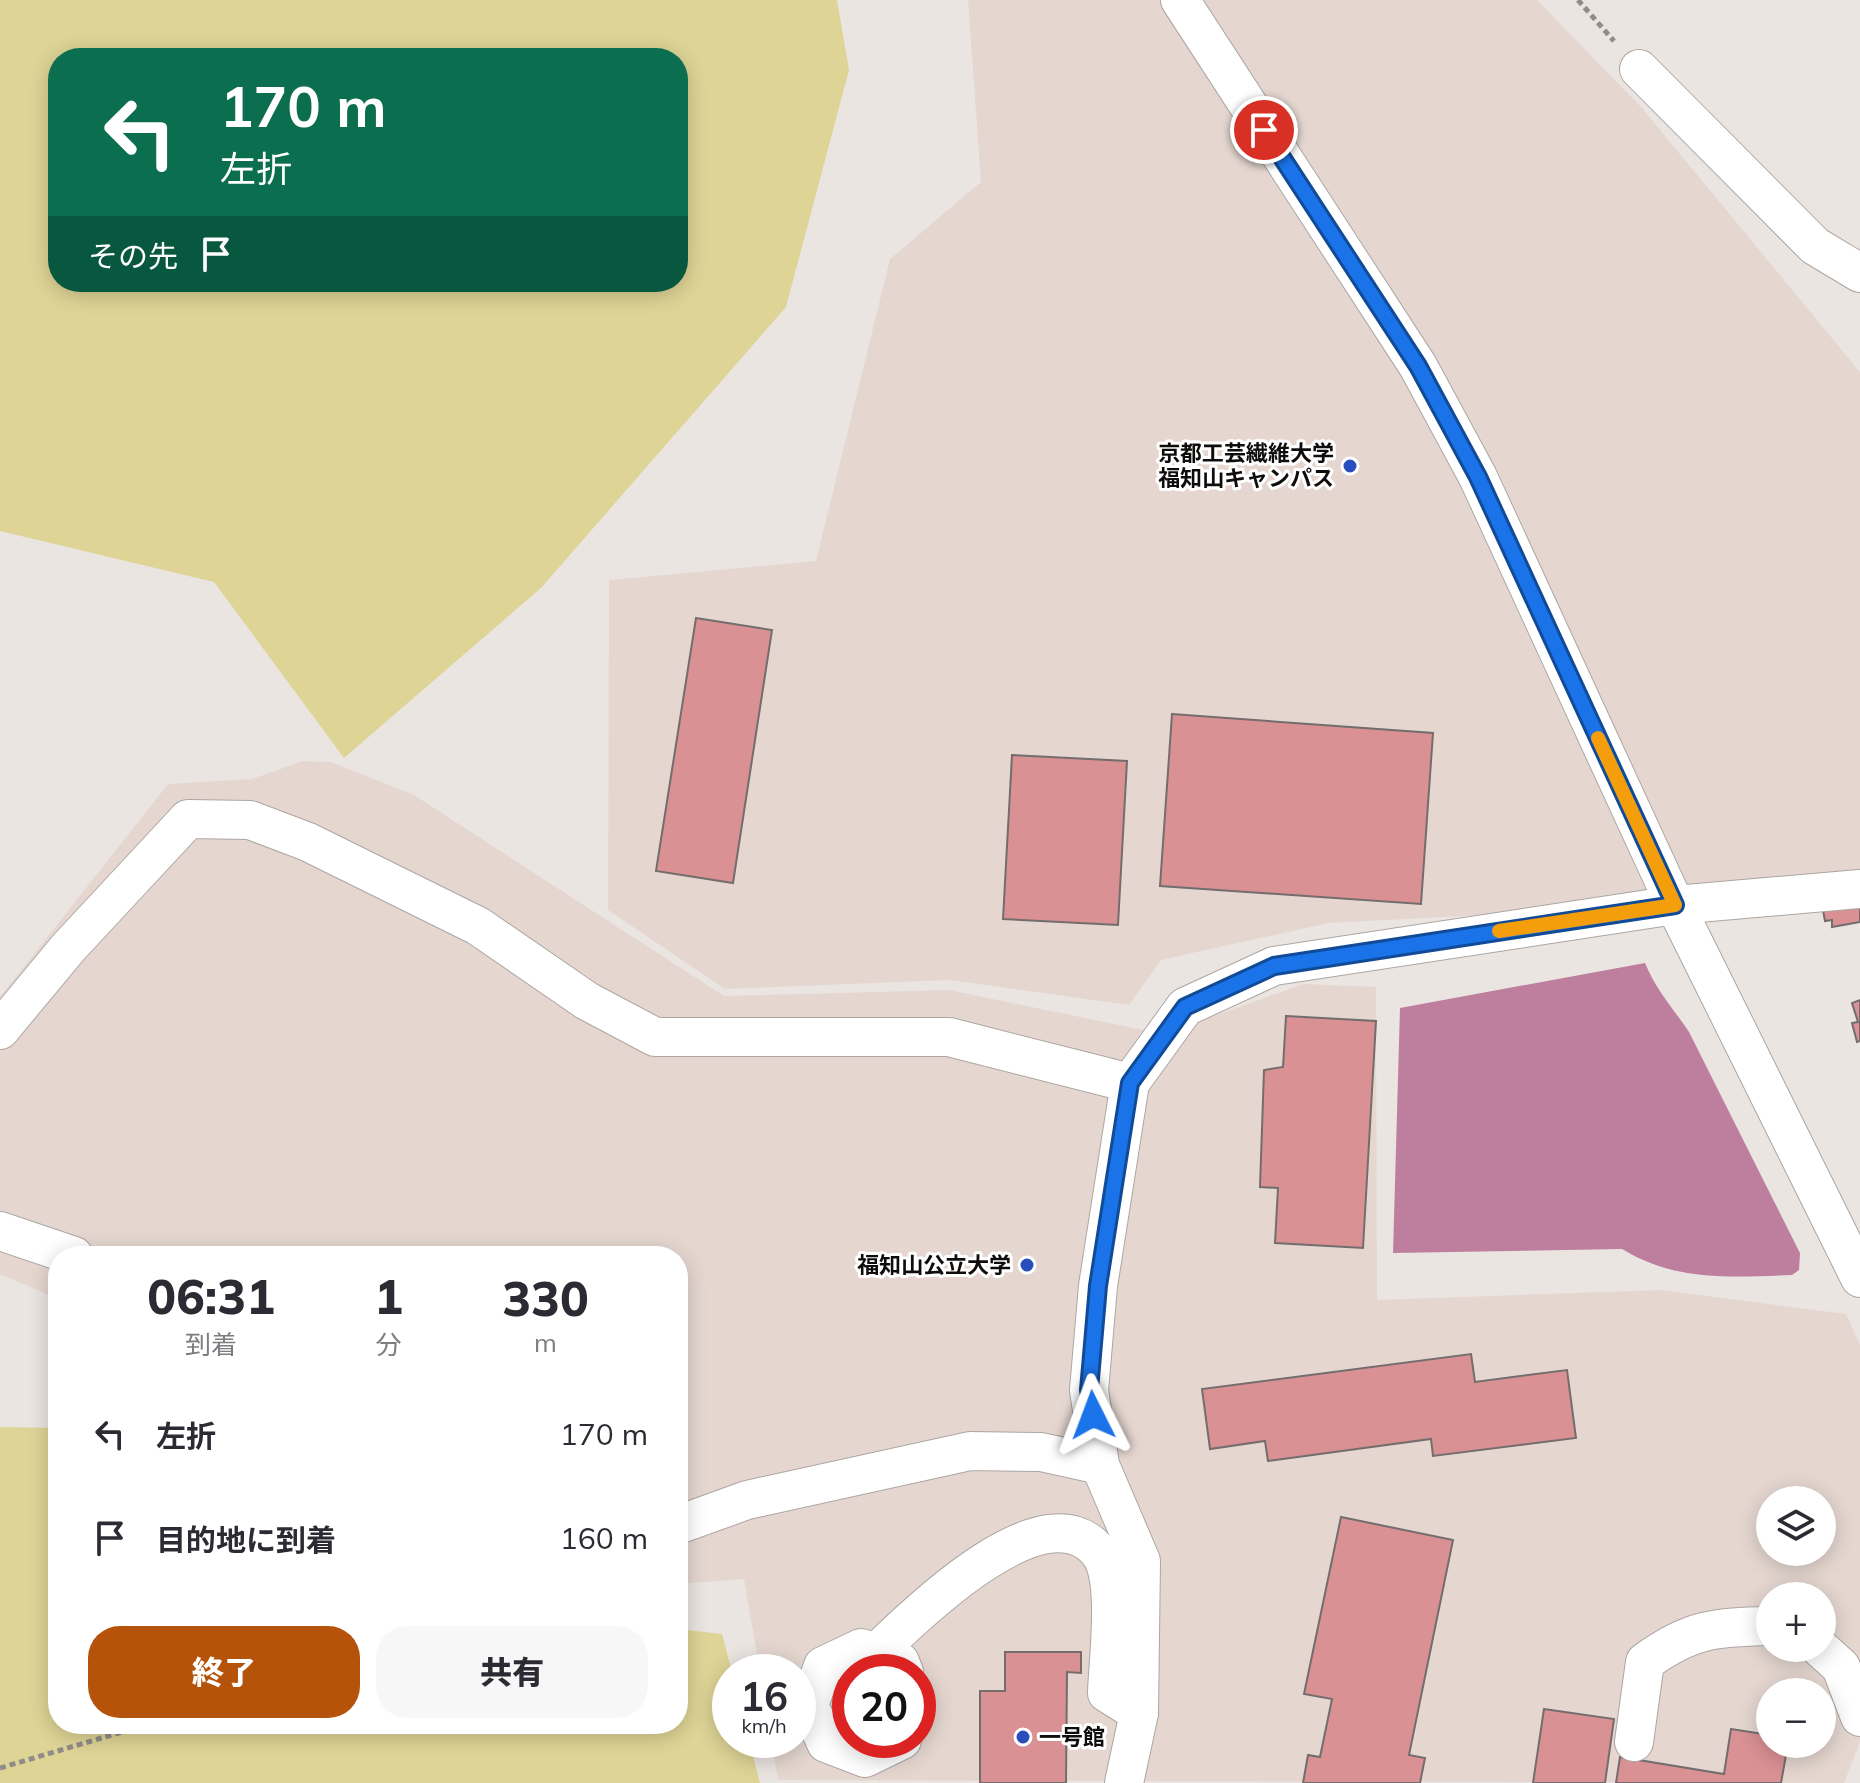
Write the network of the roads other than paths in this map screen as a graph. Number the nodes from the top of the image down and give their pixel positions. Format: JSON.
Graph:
{"nodes":[{"id":1,"x":1180,"y":0,"type":"edge"},
{"id":2,"x":1639,"y":69,"type":"road end"},
{"id":3,"x":1860,"y":273,"type":"edge"},
{"id":4,"x":1860,"y":889,"type":"edge"},
{"id":5,"x":1675,"y":905,"type":"junction"},
{"id":6,"x":0,"y":1030,"type":"edge"},
{"id":7,"x":1130,"y":1083,"type":"junction"},
{"id":8,"x":0,"y":1231,"type":"edge"},
{"id":9,"x":48,"y":1247,"type":"edge"},
{"id":10,"x":1860,"y":1278,"type":"edge"},
{"id":11,"x":1100,"y":1465,"type":"junction"},
{"id":12,"x":688,"y":1521,"type":"edge"},
{"id":13,"x":1756,"y":1626,"type":"edge"},
{"id":14,"x":848,"y":1654,"type":"edge"},
{"id":15,"x":874,"y":1654,"type":"edge"},
{"id":16,"x":896,"y":1654,"type":"edge"},
{"id":17,"x":1840,"y":1657,"type":"edge"},
{"id":18,"x":832,"y":1662,"type":"edge"},
{"id":19,"x":1139,"y":1713,"type":"junction"},
{"id":20,"x":1860,"y":1717,"type":"edge"},
{"id":21,"x":1634,"y":1742,"type":"dead end"},
{"id":22,"x":832,"y":1745,"type":"edge"},
{"id":23,"x":1124,"y":1783,"type":"edge"}],
"edges":[{"from":1,"to":5,"type":"street"},
{"from":2,"to":3,"type":"street"},
{"from":4,"to":5,"type":"street"},
{"from":5,"to":7,"type":"street"},
{"from":5,"to":10,"type":"street"},
{"from":6,"to":7,"type":"street"},
{"from":7,"to":11,"type":"street"},
{"from":8,"to":9,"type":"street"},
{"from":11,"to":12,"type":"street"},
{"from":11,"to":19,"type":"street"},
{"from":13,"to":21,"type":"street"},
{"from":14,"to":15,"type":"street"},
{"from":16,"to":19,"type":"street"},
{"from":17,"to":20,"type":"street"},
{"from":18,"to":22,"type":"street"},
{"from":19,"to":23,"type":"street"}]}
